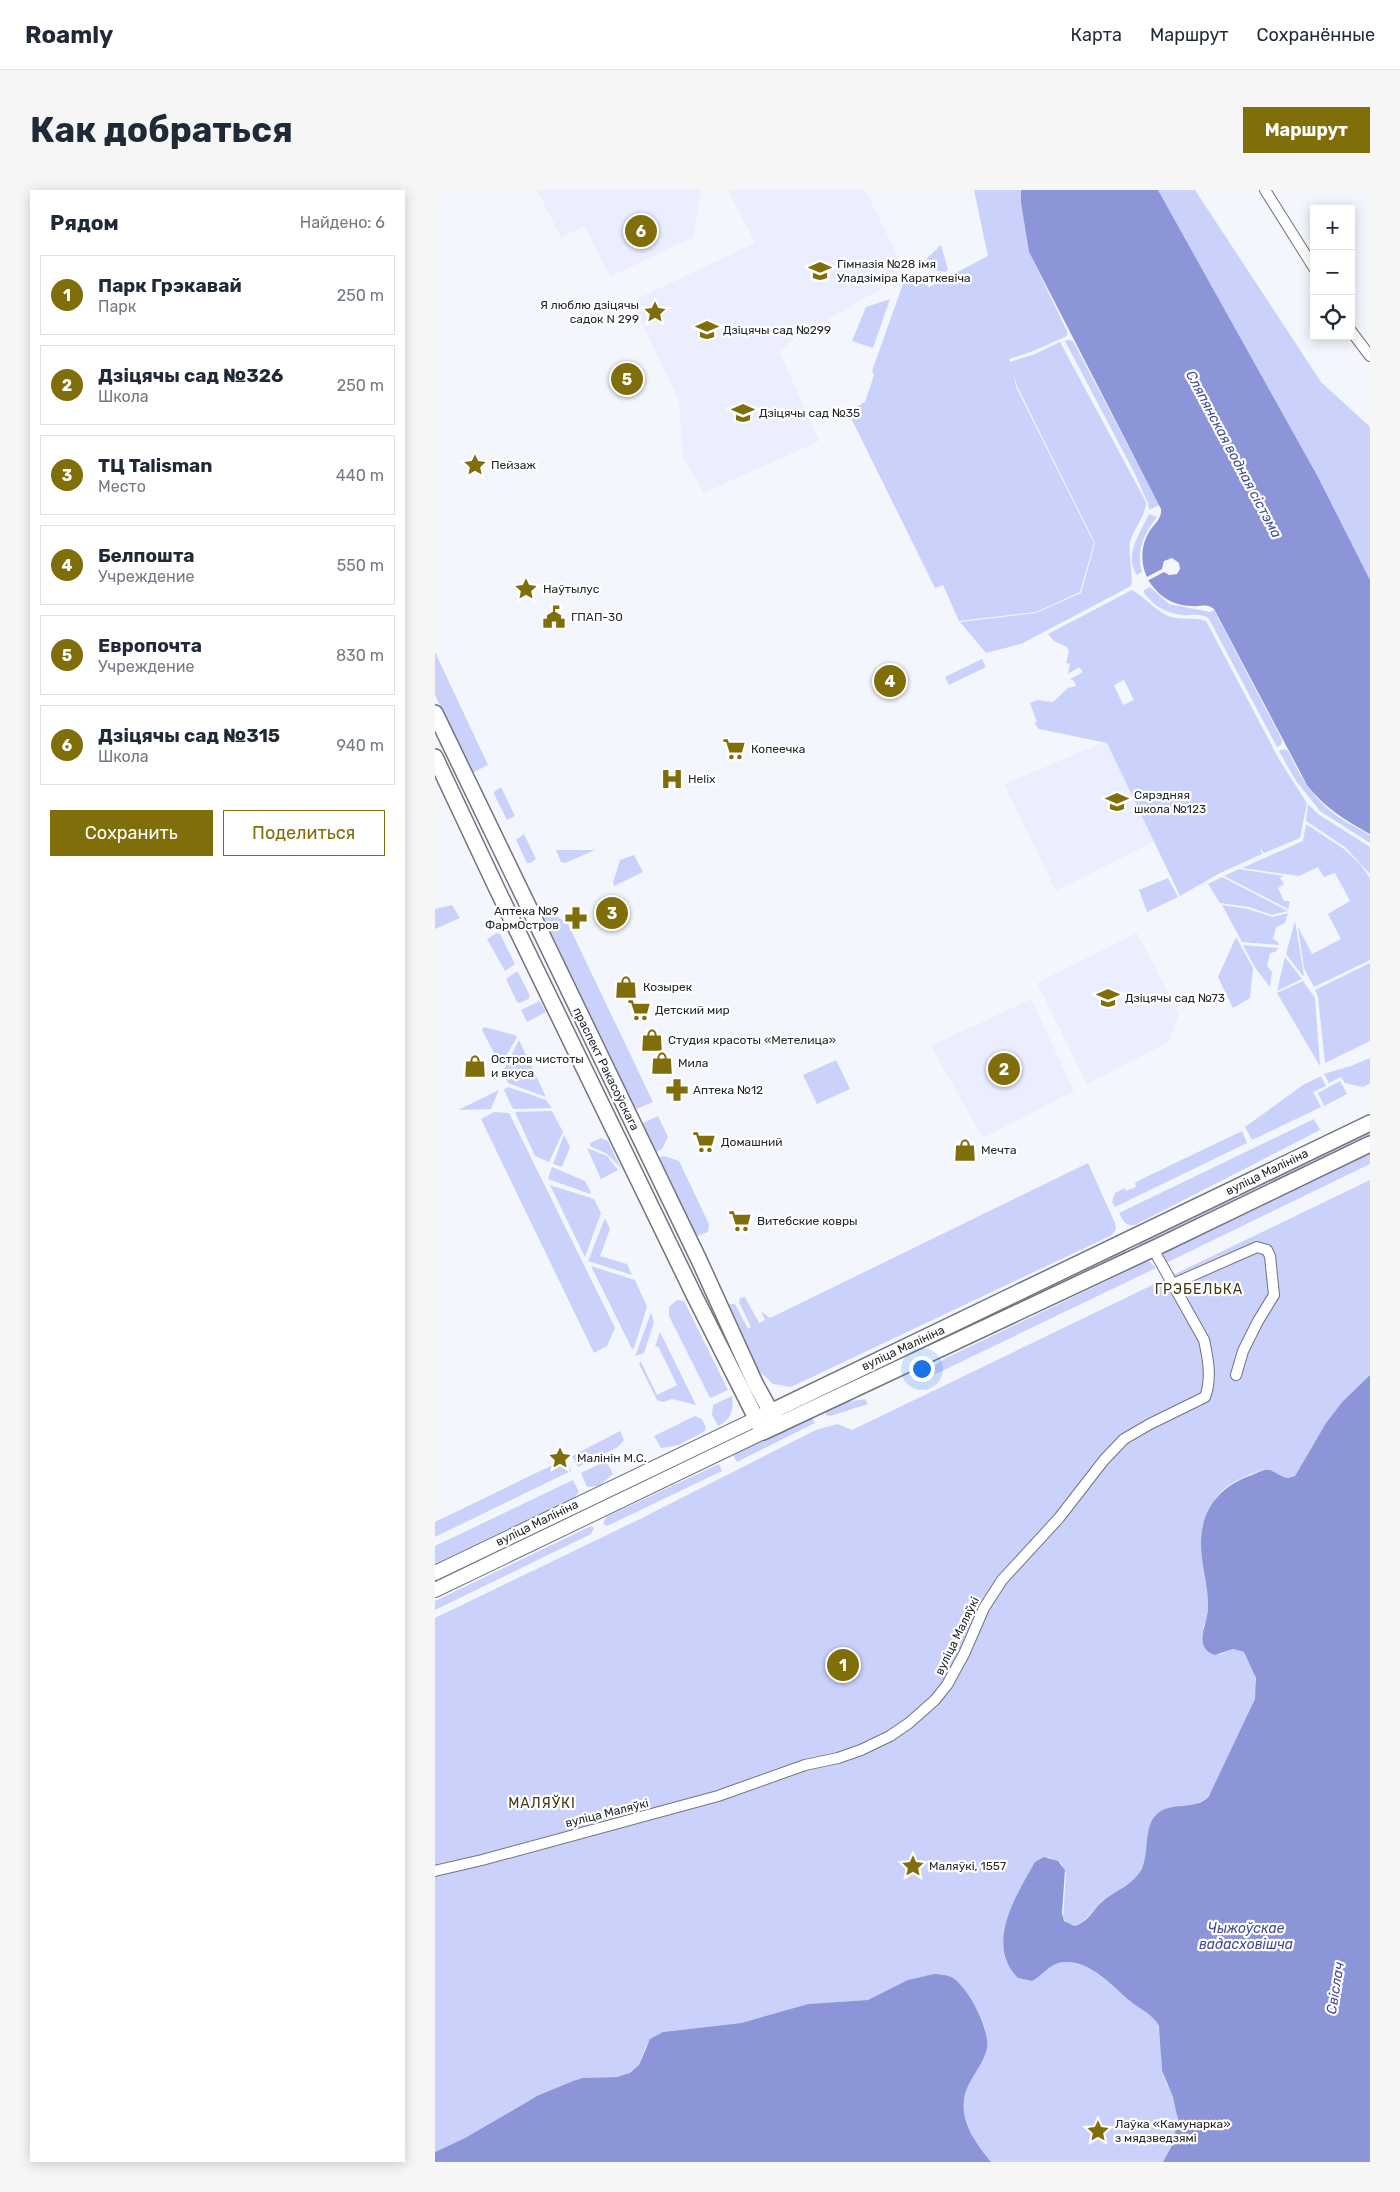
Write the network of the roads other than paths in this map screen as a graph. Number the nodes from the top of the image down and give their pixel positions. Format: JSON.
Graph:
{"nodes":[{"id":1,"x":1265,"y":190,"type":"edge"},
{"id":2,"x":1310,"y":262,"type":"edge"},
{"id":3,"x":1355,"y":336,"type":"edge"},
{"id":4,"x":1370,"y":356,"type":"edge"},
{"id":5,"x":435,"y":713,"type":"edge"},
{"id":6,"x":435,"y":757,"type":"edge"},
{"id":7,"x":1370,"y":1123,"type":"edge"},
{"id":8,"x":1370,"y":1144,"type":"edge"},
{"id":9,"x":1129,"y":1240,"type":"junction"},
{"id":10,"x":1153,"y":1249,"type":"junction"},
{"id":11,"x":1137,"y":1256,"type":"junction"},
{"id":12,"x":1173,"y":1284,"type":"junction"},
{"id":13,"x":1236,"y":1376,"type":"dead end"},
{"id":14,"x":774,"y":1418,"type":"junction"},
{"id":15,"x":759,"y":1425,"type":"junction"},
{"id":16,"x":435,"y":1573,"type":"edge"},
{"id":17,"x":435,"y":1590,"type":"edge"},
{"id":18,"x":435,"y":1871,"type":"edge"}],
"edges":[{"from":1,"to":2,"type":"street"},
{"from":3,"to":4,"type":"street"},
{"from":5,"to":14,"type":"main road","name":"праспект Ракасоўскага"},
{"from":6,"to":15,"type":"main road","name":"праспект Ракасоўскага"},
{"from":7,"to":9,"type":"main road","name":"вуліца Малініна"},
{"from":8,"to":10,"type":"main road","name":"вуліца Малініна"},
{"from":9,"to":11,"type":"main road"},
{"from":9,"to":14,"type":"main road","name":"вуліца Малініна"},
{"from":10,"to":11,"type":"main road","name":"вуліца Малініна"},
{"from":10,"to":12,"type":"street","name":"вуліца Маляўкі"},
{"from":11,"to":14,"type":"main road","name":"вуліца Малініна"},
{"from":12,"to":13,"type":"street"},
{"from":12,"to":18,"type":"street","name":"вуліца Маляўкі"},
{"from":14,"to":15,"type":"main road","name":"вуліца Малініна"},
{"from":15,"to":16,"type":"main road","name":"вуліца Малініна"},
{"from":15,"to":17,"type":"main road","name":"вуліца Малініна"}]}
